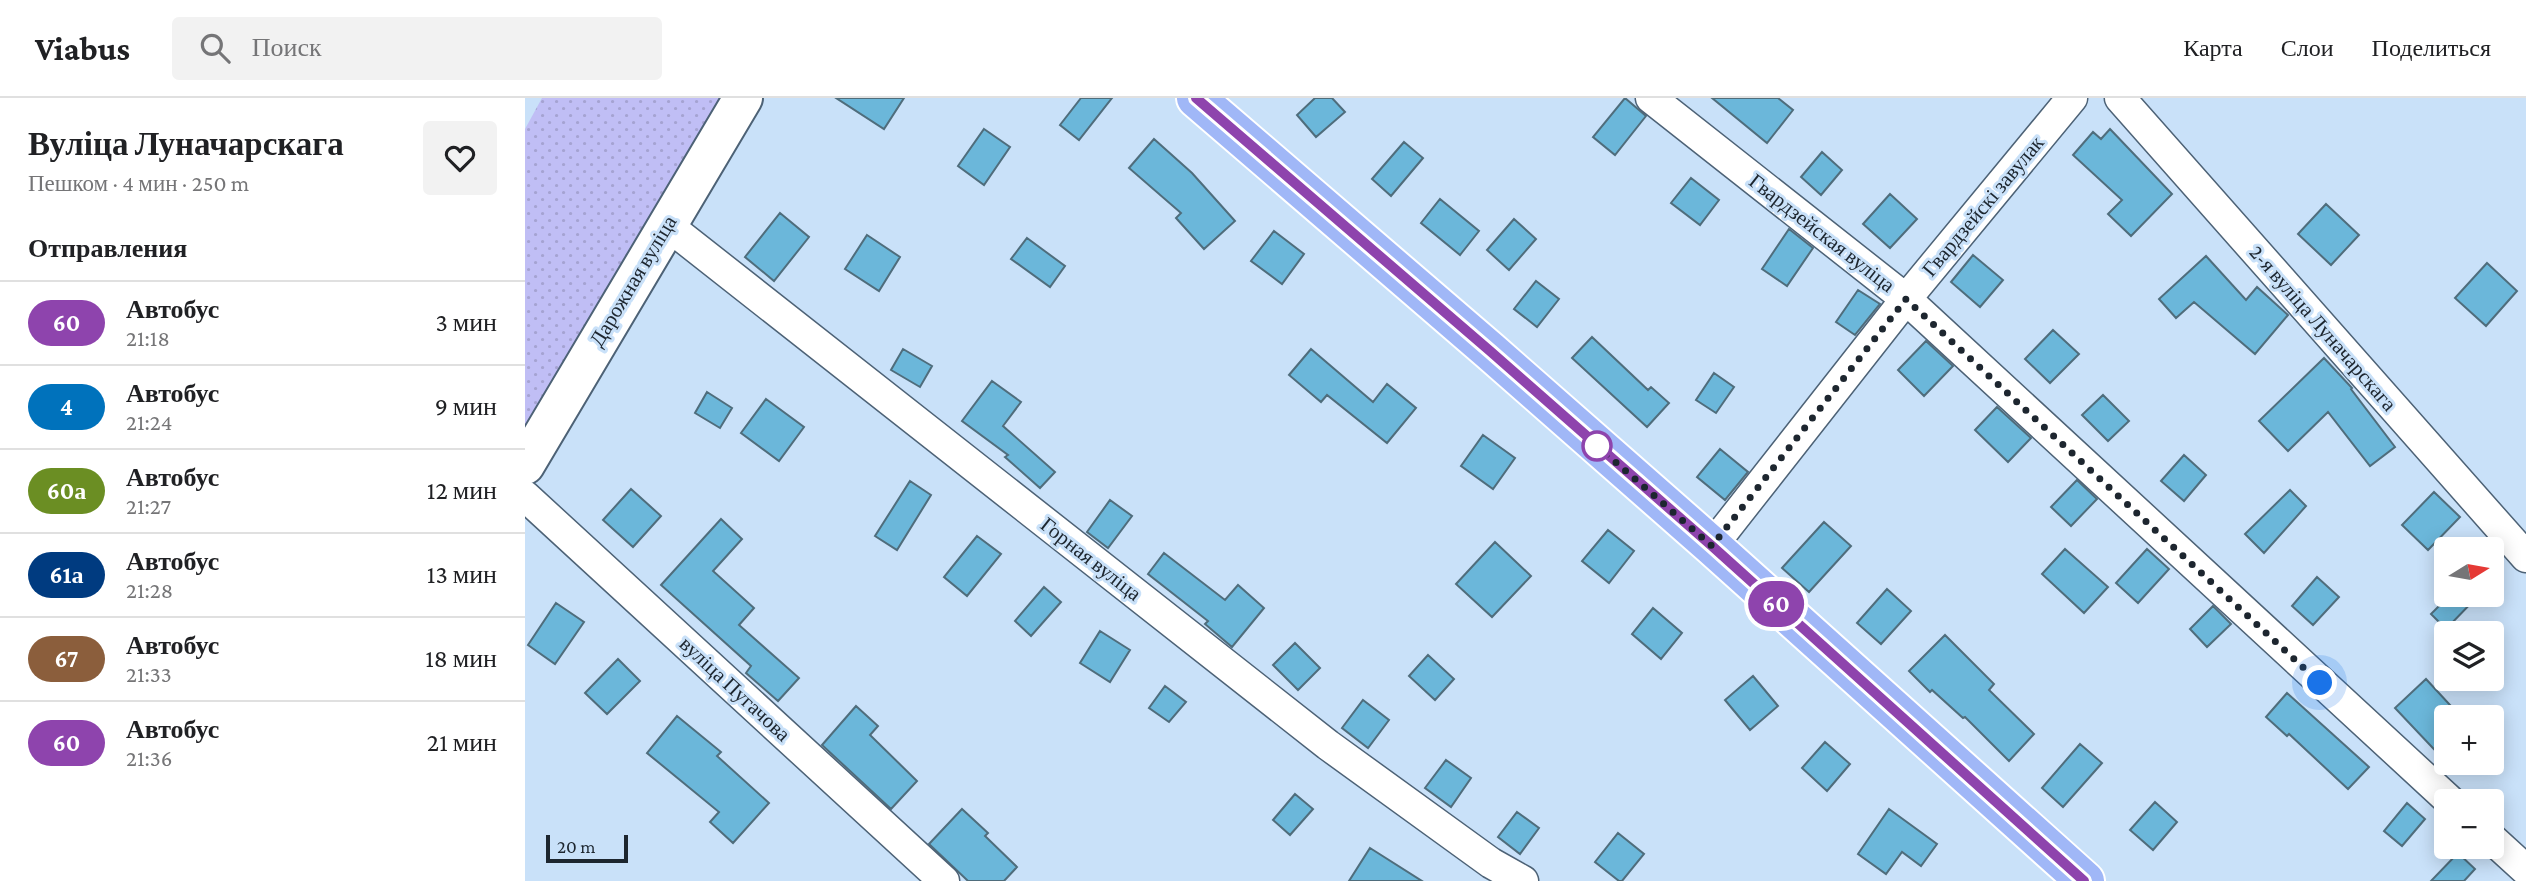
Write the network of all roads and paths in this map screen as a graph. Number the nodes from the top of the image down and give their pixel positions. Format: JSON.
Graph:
{"nodes":[{"id":1,"x":743,"y":98,"type":"edge"},
{"id":2,"x":1196,"y":98,"type":"edge"},
{"id":3,"x":1651,"y":98,"type":"edge"},
{"id":4,"x":2072,"y":98,"type":"edge"},
{"id":5,"x":2120,"y":98,"type":"edge"},
{"id":6,"x":667,"y":225,"type":"junction"},
{"id":7,"x":1906,"y":299,"type":"junction"},
{"id":8,"x":525,"y":465,"type":"edge"},
{"id":9,"x":525,"y":496,"type":"edge"},
{"id":10,"x":1712,"y":546,"type":"junction"},
{"id":11,"x":2526,"y":557,"type":"edge"},
{"id":12,"x":2437,"y":789,"type":"edge"},
{"id":13,"x":2504,"y":850,"type":"edge"},
{"id":14,"x":2526,"y":870,"type":"edge"},
{"id":15,"x":944,"y":881,"type":"edge"},
{"id":16,"x":1523,"y":881,"type":"edge"},
{"id":17,"x":2085,"y":881,"type":"edge"}],
"edges":[{"from":1,"to":6,"type":"street","name":"Дарожная вуліца"},
{"from":2,"to":10,"type":"main road"},
{"from":3,"to":7,"type":"street","name":"Гвардзейская вуліца"},
{"from":4,"to":7,"type":"street","name":"Гвардзейскі завулак"},
{"from":5,"to":11,"type":"street","name":"2-я вуліца Луначарскага"},
{"from":6,"to":8,"type":"street","name":"Дарожная вуліца"},
{"from":6,"to":16,"type":"street","name":"Горная вуліца"},
{"from":7,"to":10,"type":"street","name":"Гвардзейскі завулак"},
{"from":7,"to":12,"type":"street","name":"Гвардзейская вуліца"},
{"from":9,"to":15,"type":"street","name":"вуліца Пугачова"},
{"from":10,"to":17,"type":"main road"},
{"from":13,"to":14,"type":"street"}]}
